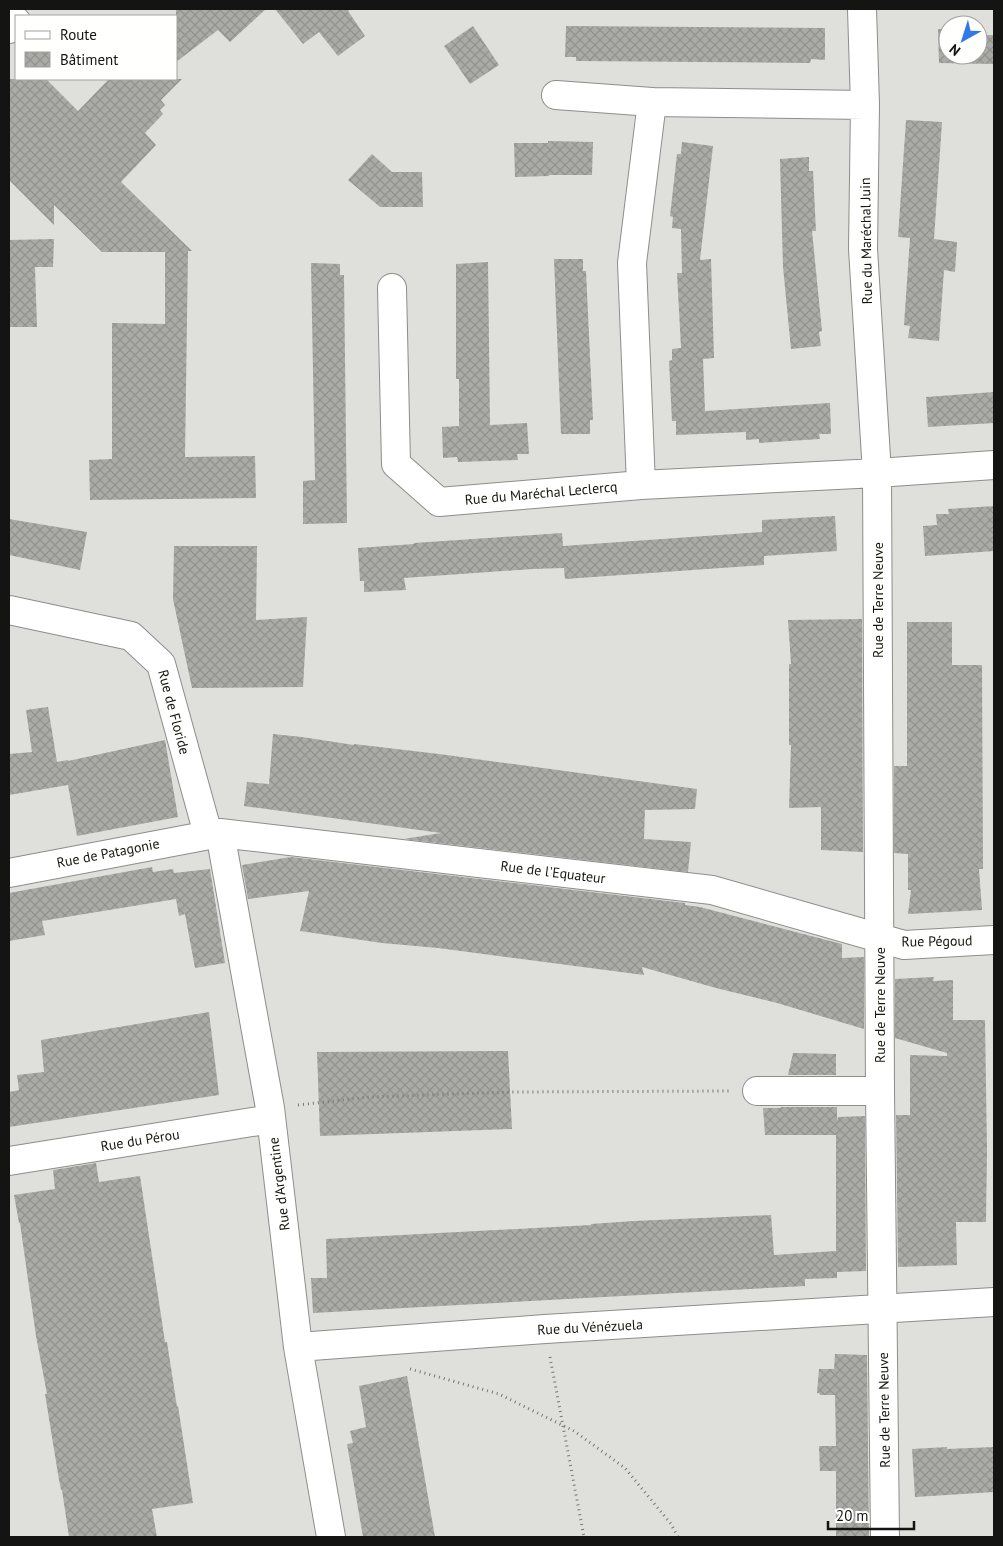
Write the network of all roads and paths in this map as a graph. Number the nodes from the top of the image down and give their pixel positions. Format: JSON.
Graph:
{"nodes":[{"id":1,"x":862,"y":9,"type":"edge"},
{"id":2,"x":556,"y":95,"type":"dead end"},
{"id":3,"x":652,"y":102,"type":"junction"},
{"id":4,"x":865,"y":104,"type":"junction"},
{"id":5,"x":392,"y":288,"type":"dead end"},
{"id":6,"x":994,"y":465,"type":"edge"},
{"id":7,"x":877,"y":473,"type":"junction"},
{"id":8,"x":641,"y":485,"type":"junction"},
{"id":9,"x":9,"y":610,"type":"edge"},
{"id":10,"x":214,"y":834,"type":"junction"},
{"id":11,"x":9,"y":873,"type":"edge"},
{"id":12,"x":880,"y":937,"type":"junction"},
{"id":13,"x":994,"y":940,"type":"edge"},
{"id":14,"x":757,"y":1091,"type":"joint"},
{"id":15,"x":880,"y":1092,"type":"junction"},
{"id":16,"x":271,"y":1114,"type":"junction"},
{"id":17,"x":9,"y":1161,"type":"edge"},
{"id":18,"x":994,"y":1302,"type":"edge"},
{"id":19,"x":882,"y":1309,"type":"junction"},
{"id":20,"x":545,"y":1329,"type":"junction"},
{"id":21,"x":298,"y":1347,"type":"junction"},
{"id":22,"x":401,"y":1366,"type":"dead end"},
{"id":23,"x":563,"y":1425,"type":"junction"},
{"id":24,"x":331,"y":1537,"type":"edge"},
{"id":25,"x":584,"y":1537,"type":"edge"},
{"id":26,"x":678,"y":1537,"type":"edge"},
{"id":27,"x":885,"y":1537,"type":"edge"}],
"edges":[{"from":1,"to":4,"type":"street","name":"Rue du Maréchal Juin"},
{"from":2,"to":3,"type":"street"},
{"from":3,"to":4,"type":"street"},
{"from":3,"to":8,"type":"street"},
{"from":4,"to":7,"type":"street","name":"Rue du Maréchal Juin"},
{"from":5,"to":8,"type":"street","name":"Rue du Maréchal Leclercq"},
{"from":6,"to":7,"type":"street","name":"Rue du Maréchal Leclercq"},
{"from":7,"to":8,"type":"street","name":"Rue du Maréchal Leclercq"},
{"from":7,"to":12,"type":"street","name":"Rue de Terre Neuve"},
{"from":9,"to":10,"type":"street","name":"Rue de Floride"},
{"from":10,"to":11,"type":"street","name":"Rue de Patagonie"},
{"from":10,"to":12,"type":"street","name":"Rue de l'Equateur"},
{"from":10,"to":16,"type":"street","name":"Rue d'Argentine"},
{"from":12,"to":13,"type":"street","name":"Rue Pégoud"},
{"from":12,"to":15,"type":"street","name":"Rue de Terre Neuve"},
{"from":14,"to":15,"type":"street"},
{"from":14,"to":16,"type":"path"},
{"from":15,"to":19,"type":"street","name":"Rue de Terre Neuve"},
{"from":16,"to":17,"type":"street","name":"Rue du Pérou"},
{"from":16,"to":21,"type":"street","name":"Rue d'Argentine"},
{"from":18,"to":19,"type":"street","name":"Rue du Vénézuela"},
{"from":19,"to":20,"type":"street","name":"Rue du Vénézuela"},
{"from":19,"to":27,"type":"street","name":"Rue de Terre Neuve"},
{"from":20,"to":21,"type":"street","name":"Rue du Vénézuela"},
{"from":20,"to":23,"type":"path"},
{"from":21,"to":24,"type":"street","name":"Rue d'Argentine"},
{"from":22,"to":23,"type":"path"},
{"from":23,"to":25,"type":"path"},
{"from":23,"to":26,"type":"path"}]}
